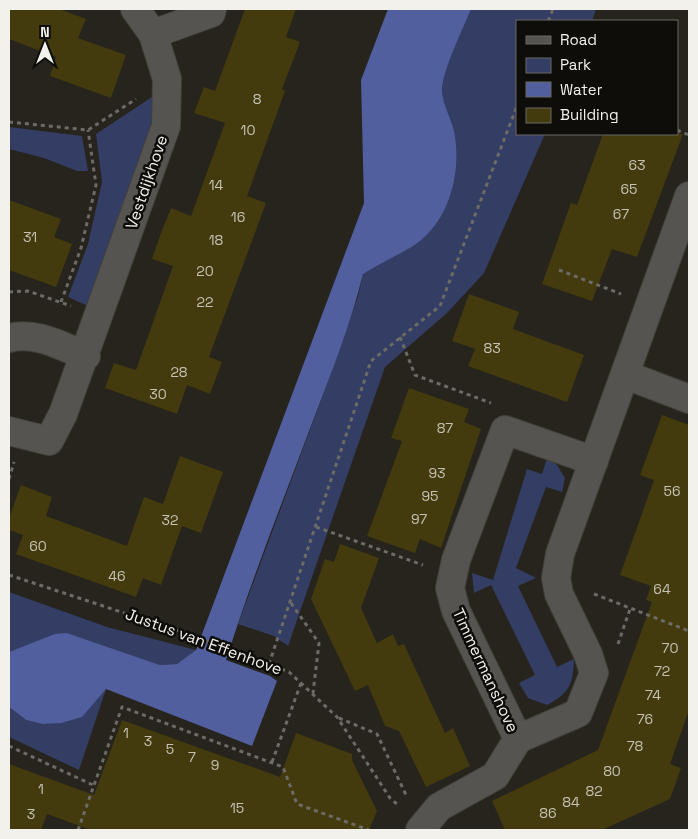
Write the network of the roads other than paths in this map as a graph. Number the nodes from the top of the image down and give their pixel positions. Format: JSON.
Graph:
{"nodes":[{"id":1,"x":134,"y":9,"type":"edge"},
{"id":2,"x":212,"y":9,"type":"edge"},
{"id":3,"x":153,"y":34,"type":"junction"},
{"id":4,"x":689,"y":196,"type":"edge"},
{"id":5,"x":9,"y":338,"type":"edge"},
{"id":6,"x":86,"y":356,"type":"junction"},
{"id":7,"x":626,"y":375,"type":"junction"},
{"id":8,"x":689,"y":399,"type":"edge"},
{"id":9,"x":9,"y":431,"type":"edge"},
{"id":10,"x":594,"y":461,"type":"junction"},
{"id":11,"x":518,"y":739,"type":"junction"},
{"id":12,"x":421,"y":828,"type":"edge"}],
"edges":[{"from":1,"to":3,"type":"street","name":"Vestdijkhove"},
{"from":2,"to":3,"type":"street"},
{"from":3,"to":6,"type":"street","name":"Vestdijkhove"},
{"from":4,"to":7,"type":"street","name":"Timmermanshove"},
{"from":5,"to":6,"type":"street"},
{"from":6,"to":9,"type":"street","name":"Vestdijkhove"},
{"from":7,"to":8,"type":"street"},
{"from":7,"to":10,"type":"street","name":"Timmermanshove"},
{"from":10,"to":11,"type":"street","name":"Timmermanshove"},
{"from":10,"to":11,"type":"street","name":"Timmermanshove"},
{"from":11,"to":12,"type":"street"}]}
